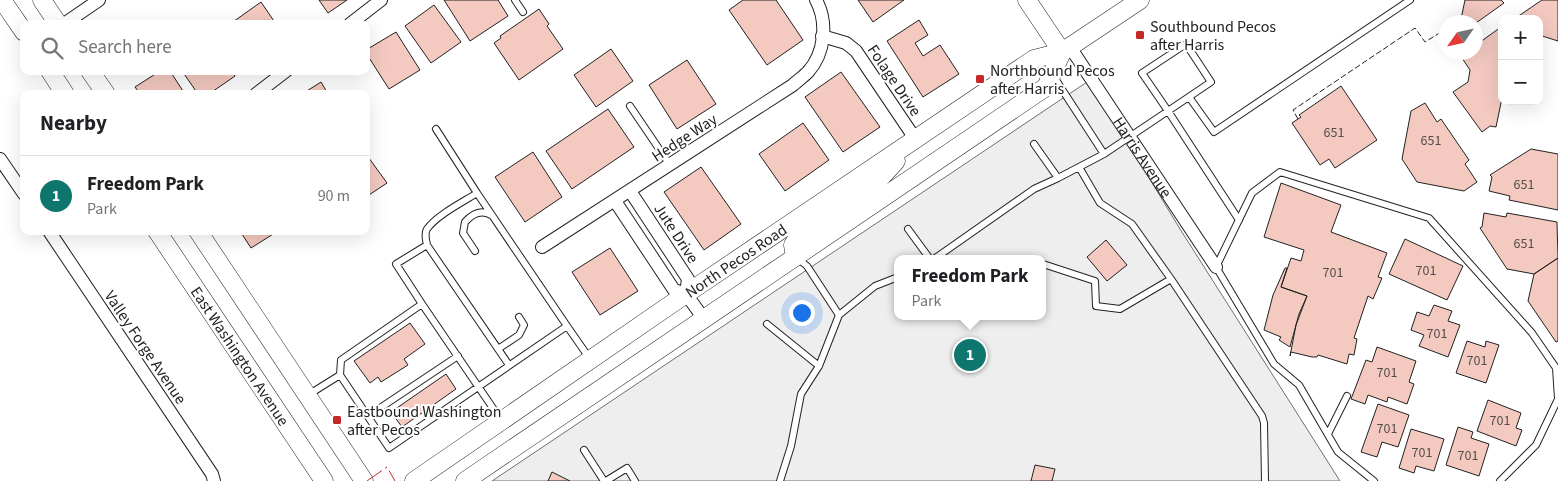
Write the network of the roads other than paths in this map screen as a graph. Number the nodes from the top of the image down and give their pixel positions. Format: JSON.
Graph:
{"nodes":[{"id":1,"x":2,"y":0,"type":"edge"},
{"id":2,"x":42,"y":0,"type":"edge"},
{"id":3,"x":99,"y":0,"type":"edge"},
{"id":4,"x":381,"y":0,"type":"edge"},
{"id":5,"x":515,"y":0,"type":"edge"},
{"id":6,"x":816,"y":0,"type":"edge"},
{"id":7,"x":1027,"y":0,"type":"edge"},
{"id":8,"x":1140,"y":0,"type":"edge"},
{"id":9,"x":1410,"y":0,"type":"edge"},
{"id":10,"x":523,"y":12,"type":"dead end"},
{"id":11,"x":55,"y":20,"type":"edge"},
{"id":12,"x":70,"y":20,"type":"edge"},
{"id":13,"x":355,"y":20,"type":"edge"},
{"id":14,"x":20,"y":26,"type":"edge"},
{"id":15,"x":822,"y":36,"type":"junction"},
{"id":16,"x":1066,"y":50,"type":"junction"},
{"id":17,"x":1052,"y":74,"type":"junction"},
{"id":18,"x":53,"y":75,"type":"edge"},
{"id":19,"x":93,"y":75,"type":"edge"},
{"id":20,"x":281,"y":75,"type":"edge"},
{"id":21,"x":62,"y":90,"type":"edge"},
{"id":22,"x":103,"y":90,"type":"edge"},
{"id":23,"x":261,"y":90,"type":"edge"},
{"id":24,"x":1190,"y":97,"type":"junction"},
{"id":25,"x":630,"y":106,"type":"dead end"},
{"id":26,"x":1168,"y":111,"type":"junction"},
{"id":27,"x":436,"y":129,"type":"dead end"},
{"id":28,"x":1130,"y":137,"type":"junction"},
{"id":29,"x":916,"y":140,"type":"junction"},
{"id":30,"x":1034,"y":144,"type":"dead end"},
{"id":31,"x":1104,"y":154,"type":"junction"},
{"id":32,"x":0,"y":159,"type":"edge"},
{"id":33,"x":670,"y":165,"type":"junction"},
{"id":34,"x":1079,"y":167,"type":"junction"},
{"id":35,"x":1058,"y":178,"type":"junction"},
{"id":36,"x":20,"y":188,"type":"edge"},
{"id":37,"x":630,"y":192,"type":"junction"},
{"id":38,"x":477,"y":193,"type":"junction"},
{"id":39,"x":615,"y":201,"type":"junction"},
{"id":40,"x":492,"y":216,"type":"junction"},
{"id":41,"x":1239,"y":220,"type":"junction"},
{"id":42,"x":908,"y":229,"type":"dead end"},
{"id":43,"x":52,"y":235,"type":"edge"},
{"id":44,"x":160,"y":235,"type":"edge"},
{"id":45,"x":201,"y":235,"type":"edge"},
{"id":46,"x":427,"y":245,"type":"junction"},
{"id":47,"x":542,"y":248,"type":"dead end"},
{"id":48,"x":475,"y":251,"type":"dead end"},
{"id":49,"x":929,"y":255,"type":"edge"},
{"id":50,"x":938,"y":255,"type":"edge"},
{"id":51,"x":795,"y":257,"type":"junction"},
{"id":52,"x":1046,"y":265,"type":"edge"},
{"id":53,"x":1216,"y":267,"type":"junction"},
{"id":54,"x":894,"y":279,"type":"edge"},
{"id":55,"x":1171,"y":279,"type":"junction"},
{"id":56,"x":686,"y":294,"type":"junction"},
{"id":57,"x":422,"y":304,"type":"junction"},
{"id":58,"x":839,"y":315,"type":"junction"},
{"id":59,"x":519,"y":317,"type":"dead end"},
{"id":60,"x":704,"y":319,"type":"junction"},
{"id":61,"x":767,"y":324,"type":"dead end"},
{"id":62,"x":567,"y":326,"type":"junction"},
{"id":63,"x":498,"y":349,"type":"junction"},
{"id":64,"x":458,"y":356,"type":"junction"},
{"id":65,"x":591,"y":360,"type":"junction"},
{"id":66,"x":509,"y":365,"type":"junction"},
{"id":67,"x":819,"y":366,"type":"junction"},
{"id":68,"x":340,"y":375,"type":"junction"},
{"id":69,"x":478,"y":387,"type":"junction"},
{"id":70,"x":307,"y":396,"type":"junction"},
{"id":71,"x":1347,"y":396,"type":"dead end"},
{"id":72,"x":368,"y":416,"type":"junction"},
{"id":73,"x":501,"y":421,"type":"junction"},
{"id":74,"x":1328,"y":434,"type":"junction"},
{"id":75,"x":584,"y":450,"type":"dead end"},
{"id":76,"x":214,"y":481,"type":"edge"},
{"id":77,"x":324,"y":481,"type":"edge"},
{"id":78,"x":364,"y":481,"type":"edge"},
{"id":79,"x":414,"y":481,"type":"edge"},
{"id":80,"x":465,"y":481,"type":"edge"},
{"id":81,"x":605,"y":481,"type":"edge"},
{"id":82,"x":635,"y":481,"type":"edge"},
{"id":83,"x":780,"y":481,"type":"edge"},
{"id":84,"x":1265,"y":481,"type":"edge"},
{"id":85,"x":1374,"y":481,"type":"edge"},
{"id":86,"x":1500,"y":481,"type":"edge"}],
"edges":[{"from":1,"to":14,"type":"main road"},
{"from":2,"to":11,"type":"main road"},
{"from":3,"to":12,"type":"street"},
{"from":4,"to":13,"type":"street"},
{"from":5,"to":10,"type":"lane"},
{"from":6,"to":15,"type":"street"},
{"from":7,"to":16,"type":"main road","name":"Harris Avenue"},
{"from":8,"to":16,"type":"main road","name":"North Pecos Road"},
{"from":9,"to":24,"type":"lane"},
{"from":15,"to":29,"type":"street","name":"Folage Drive"},
{"from":15,"to":33,"type":"street","name":"Hedge Way"},
{"from":16,"to":17,"type":"main road","name":"North Pecos Road"},
{"from":16,"to":28,"type":"street","name":"Harris Avenue"},
{"from":16,"to":29,"type":"main road","name":"North Pecos Road"},
{"from":17,"to":31,"type":"lane"},
{"from":17,"to":51,"type":"main road","name":"North Pecos Road"},
{"from":18,"to":21,"type":"main road"},
{"from":19,"to":22,"type":"main road"},
{"from":20,"to":23,"type":"street"},
{"from":24,"to":26,"type":"lane"},
{"from":24,"to":26,"type":"lane"},
{"from":25,"to":33,"type":"lane"},
{"from":26,"to":28,"type":"lane"},
{"from":26,"to":41,"type":"lane"},
{"from":27,"to":38,"type":"lane"},
{"from":28,"to":31,"type":"lane"},
{"from":28,"to":53,"type":"street","name":"Harris Avenue"},
{"from":29,"to":51,"type":"main road"},
{"from":29,"to":56,"type":"main road","name":"North Pecos Road"},
{"from":30,"to":35,"type":"lane"},
{"from":31,"to":34,"type":"lane"},
{"from":32,"to":36,"type":"street"},
{"from":33,"to":37,"type":"street","name":"Hedge Way"},
{"from":34,"to":35,"type":"lane"},
{"from":34,"to":55,"type":"lane"},
{"from":35,"to":50,"type":"lane"},
{"from":37,"to":39,"type":"street","name":"Hedge Way"},
{"from":37,"to":56,"type":"street","name":"Jute Drive"},
{"from":38,"to":40,"type":"lane"},
{"from":38,"to":46,"type":"lane"},
{"from":39,"to":47,"type":"street","name":"Hedge Way"},
{"from":39,"to":56,"type":"street","name":"Jute Drive"},
{"from":40,"to":48,"type":"lane"},
{"from":40,"to":62,"type":"lane"},
{"from":41,"to":53,"type":"lane"},
{"from":41,"to":86,"type":"lane"},
{"from":42,"to":49,"type":"lane"},
{"from":43,"to":76,"type":"street","name":"Valley Forge Avenue"},
{"from":44,"to":77,"type":"main road","name":"East Washington Avenue"},
{"from":45,"to":70,"type":"main road","name":"East Washington Avenue"},
{"from":46,"to":57,"type":"lane"},
{"from":46,"to":63,"type":"lane"},
{"from":51,"to":58,"type":"lane"},
{"from":51,"to":60,"type":"main road","name":"North Pecos Road"},
{"from":52,"to":55,"type":"lane"},
{"from":53,"to":74,"type":"lane"},
{"from":54,"to":58,"type":"lane"},
{"from":55,"to":84,"type":"lane"},
{"from":56,"to":60,"type":"street","name":"Jute Drive"},
{"from":56,"to":65,"type":"main road","name":"North Pecos Road"},
{"from":57,"to":64,"type":"lane"},
{"from":57,"to":68,"type":"lane"},
{"from":58,"to":67,"type":"lane"},
{"from":59,"to":63,"type":"lane"},
{"from":60,"to":80,"type":"main road","name":"North Pecos Road"},
{"from":61,"to":67,"type":"lane"},
{"from":62,"to":65,"type":"lane"},
{"from":62,"to":66,"type":"lane"},
{"from":63,"to":66,"type":"lane"},
{"from":64,"to":69,"type":"lane"},
{"from":64,"to":72,"type":"lane"},
{"from":65,"to":73,"type":"main road","name":"North Pecos Road"},
{"from":66,"to":69,"type":"lane"},
{"from":67,"to":83,"type":"lane"},
{"from":68,"to":70,"type":"lane"},
{"from":68,"to":72,"type":"lane"},
{"from":69,"to":72,"type":"lane"},
{"from":69,"to":73,"type":"lane"},
{"from":70,"to":78,"type":"main road","name":"East Washington Avenue"},
{"from":71,"to":74,"type":"lane"},
{"from":73,"to":79,"type":"main road","name":"North Pecos Road"},
{"from":74,"to":85,"type":"lane"},
{"from":75,"to":81,"type":"lane"},
{"from":81,"to":82,"type":"lane"}]}
